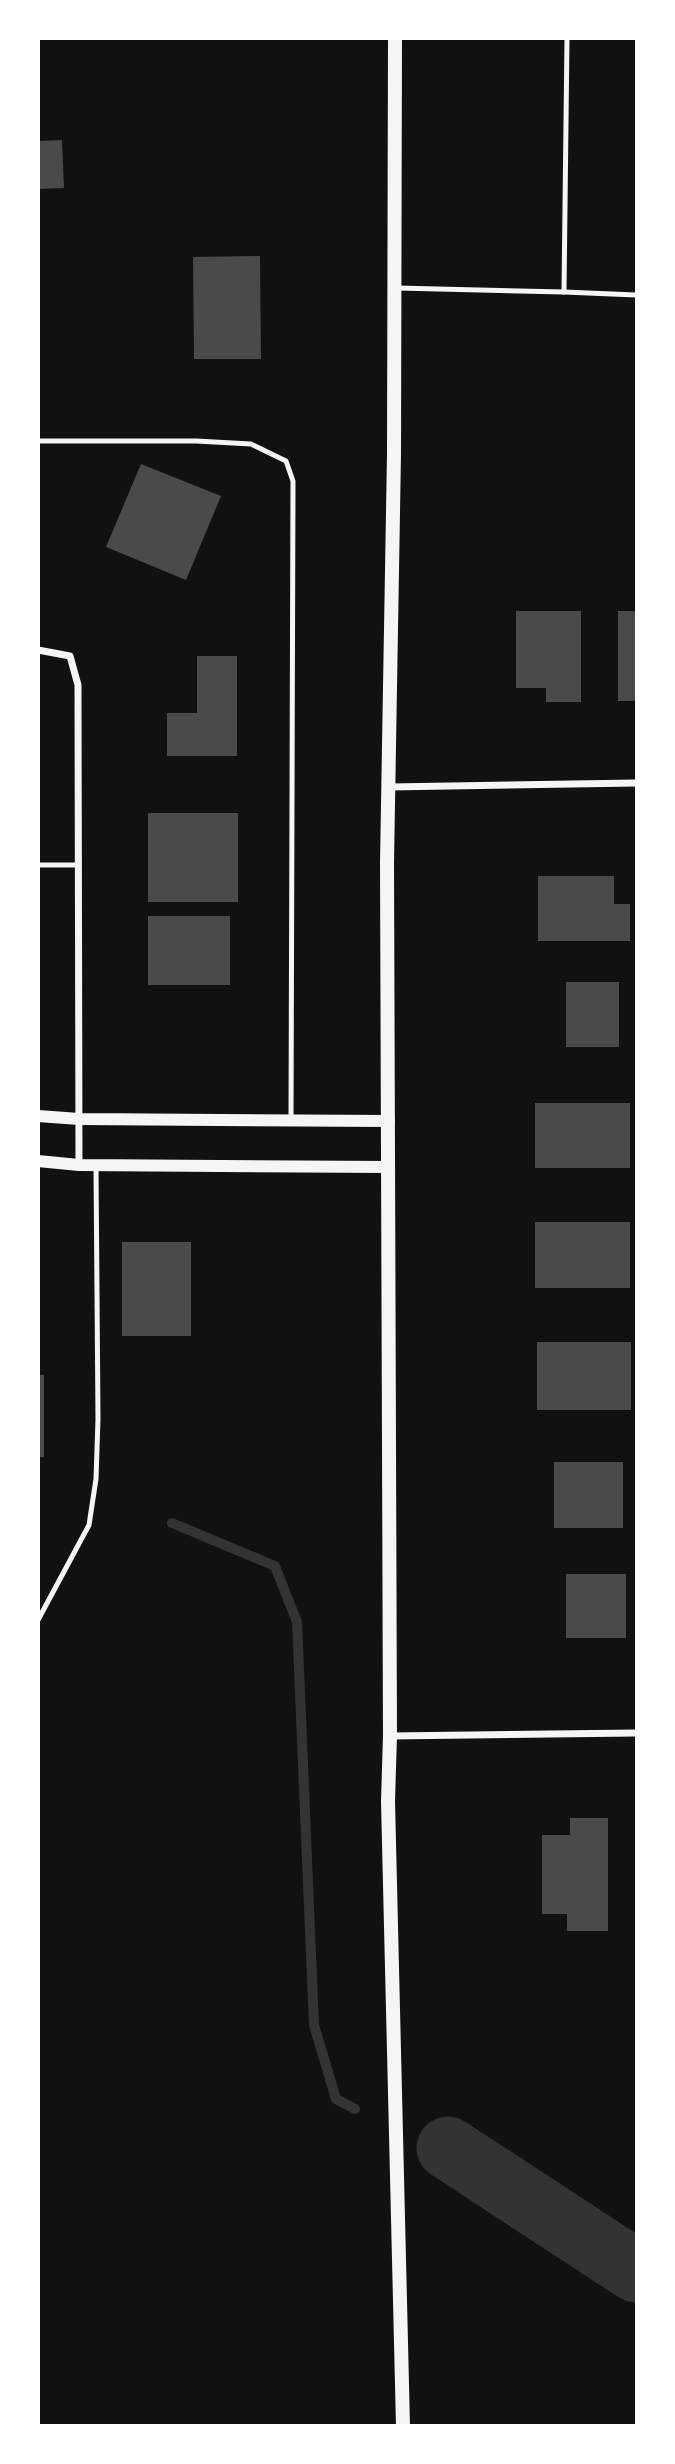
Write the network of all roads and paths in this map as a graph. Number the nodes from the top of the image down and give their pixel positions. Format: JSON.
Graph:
{"nodes":[{"id":1,"x":395,"y":38,"type":"edge"},
{"id":2,"x":568,"y":38,"type":"edge"},
{"id":3,"x":394,"y":288,"type":"junction"},
{"id":4,"x":564,"y":292,"type":"junction"},
{"id":5,"x":636,"y":295,"type":"edge"},
{"id":6,"x":38,"y":441,"type":"edge"},
{"id":7,"x":38,"y":650,"type":"edge"},
{"id":8,"x":636,"y":783,"type":"edge"},
{"id":9,"x":388,"y":787,"type":"junction"},
{"id":10,"x":38,"y":865,"type":"edge"},
{"id":11,"x":78,"y":865,"type":"junction"},
{"id":12,"x":38,"y":1116,"type":"edge"},
{"id":13,"x":79,"y":1119,"type":"junction"},
{"id":14,"x":291,"y":1121,"type":"junction"},
{"id":15,"x":388,"y":1121,"type":"junction"},
{"id":16,"x":38,"y":1161,"type":"edge"},
{"id":17,"x":79,"y":1165,"type":"junction"},
{"id":18,"x":96,"y":1165,"type":"junction"},
{"id":19,"x":389,"y":1167,"type":"junction"},
{"id":20,"x":38,"y":1620,"type":"edge"},
{"id":21,"x":636,"y":1732,"type":"edge"},
{"id":22,"x":390,"y":1736,"type":"junction"},
{"id":23,"x":402,"y":2426,"type":"edge"}],
"edges":[{"from":1,"to":3,"type":"main road"},
{"from":2,"to":4,"type":"lane"},
{"from":3,"to":4,"type":"lane"},
{"from":3,"to":9,"type":"main road"},
{"from":4,"to":5,"type":"lane"},
{"from":6,"to":14,"type":"lane"},
{"from":7,"to":11,"type":"street"},
{"from":8,"to":9,"type":"street"},
{"from":9,"to":15,"type":"main road"},
{"from":10,"to":11,"type":"lane"},
{"from":11,"to":13,"type":"street"},
{"from":12,"to":13,"type":"street"},
{"from":13,"to":14,"type":"street"},
{"from":13,"to":17,"type":"street"},
{"from":14,"to":15,"type":"street"},
{"from":15,"to":19,"type":"main road"},
{"from":16,"to":17,"type":"street"},
{"from":17,"to":18,"type":"street"},
{"from":18,"to":19,"type":"street"},
{"from":18,"to":20,"type":"lane"},
{"from":19,"to":22,"type":"main road"},
{"from":21,"to":22,"type":"street"},
{"from":22,"to":23,"type":"main road"}]}
